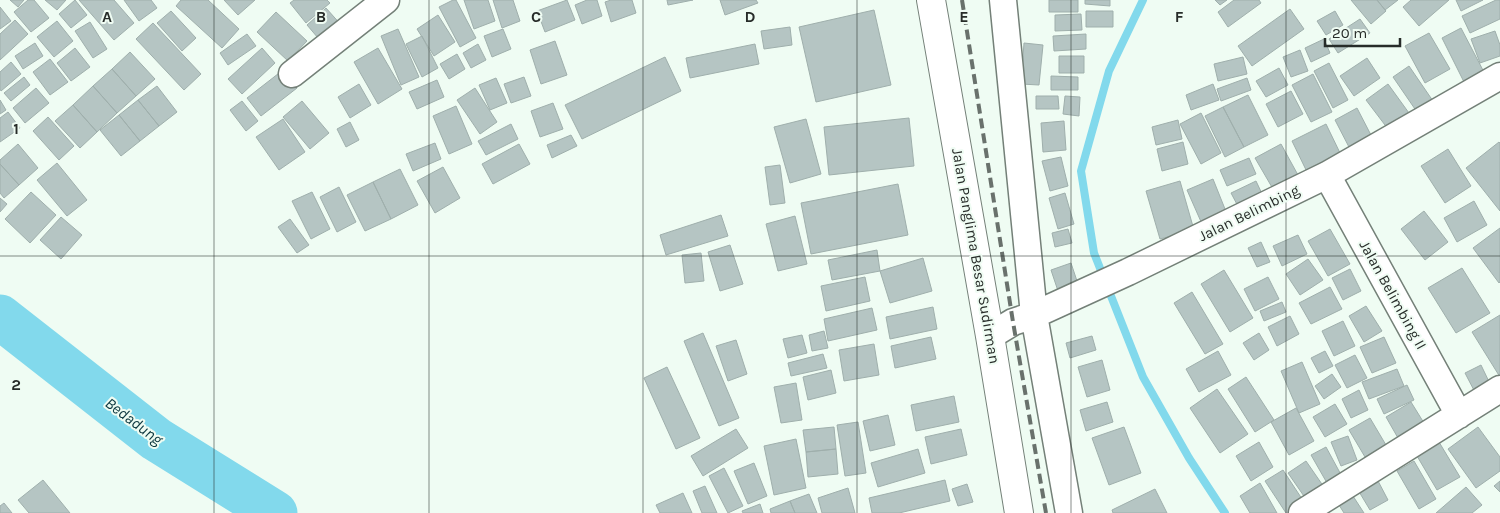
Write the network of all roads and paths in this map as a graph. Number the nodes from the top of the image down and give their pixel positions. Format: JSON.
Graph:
{"nodes":[{"id":1,"x":386,"y":0,"type":"edge"},
{"id":2,"x":931,"y":0,"type":"edge"},
{"id":3,"x":1003,"y":0,"type":"edge"},
{"id":4,"x":292,"y":74,"type":"dead end"},
{"id":5,"x":1500,"y":76,"type":"edge"},
{"id":6,"x":1327,"y":174,"type":"junction"},
{"id":7,"x":1034,"y":315,"type":"junction"},
{"id":8,"x":990,"y":336,"type":"junction"},
{"id":9,"x":1497,"y":397,"type":"edge"},
{"id":10,"x":1459,"y":415,"type":"junction"},
{"id":11,"x":1019,"y":513,"type":"edge"},
{"id":12,"x":1069,"y":513,"type":"edge"},
{"id":13,"x":1302,"y":513,"type":"edge"}],
"edges":[{"from":1,"to":4,"type":"street"},
{"from":2,"to":8,"type":"main road","name":"Jalan Panglima Besar Sudirman"},
{"from":3,"to":7,"type":"street"},
{"from":5,"to":6,"type":"street","name":"Jalan Belimbing"},
{"from":6,"to":7,"type":"street","name":"Jalan Belimbing"},
{"from":6,"to":10,"type":"street","name":"Jalan Belimbing II"},
{"from":7,"to":8,"type":"street","name":"Jalan Belimbing"},
{"from":7,"to":12,"type":"street"},
{"from":8,"to":11,"type":"main road","name":"Jalan Panglima Besar Sudirman"},
{"from":9,"to":10,"type":"street"},
{"from":10,"to":13,"type":"street"}]}
